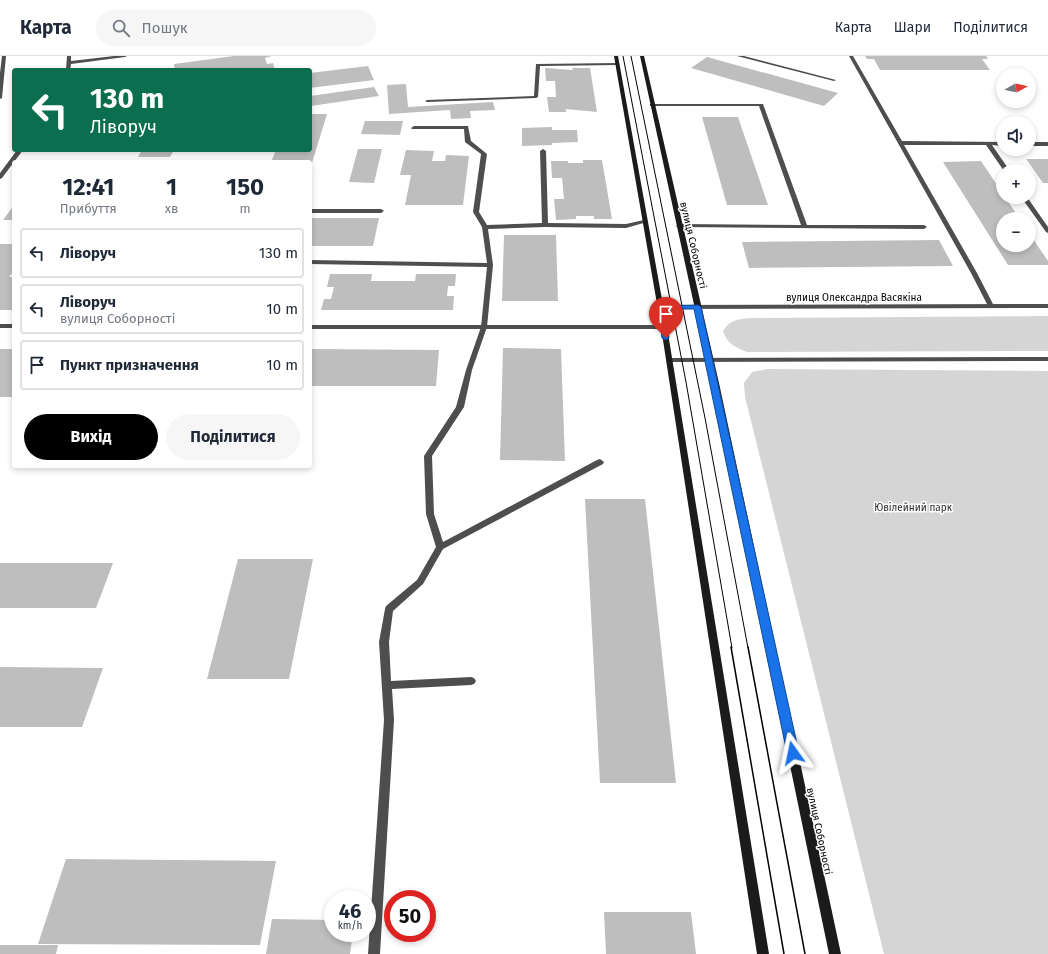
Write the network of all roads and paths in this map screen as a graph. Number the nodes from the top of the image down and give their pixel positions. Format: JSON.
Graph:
{"nodes":[{"id":1,"x":4,"y":56,"type":"edge"},
{"id":2,"x":69,"y":56,"type":"edge"},
{"id":3,"x":125,"y":56,"type":"edge"},
{"id":4,"x":642,"y":56,"type":"edge"},
{"id":5,"x":739,"y":56,"type":"edge"},
{"id":6,"x":851,"y":56,"type":"edge"},
{"id":7,"x":616,"y":60,"type":"edge"},
{"id":8,"x":69,"y":63,"type":"junction"},
{"id":9,"x":68,"y":68,"type":"edge"},
{"id":10,"x":834,"y":80,"type":"dead end"},
{"id":11,"x":0,"y":98,"type":"edge"},
{"id":12,"x":427,"y":101,"type":"dead end"},
{"id":13,"x":652,"y":105,"type":"junction"},
{"id":14,"x":414,"y":128,"type":"dead end"},
{"id":15,"x":900,"y":143,"type":"junction"},
{"id":16,"x":988,"y":144,"type":"junction"},
{"id":17,"x":996,"y":144,"type":"edge"},
{"id":18,"x":1036,"y":144,"type":"edge"},
{"id":19,"x":1048,"y":144,"type":"edge"},
{"id":20,"x":543,"y":151,"type":"dead end"},
{"id":21,"x":12,"y":161,"type":"edge"},
{"id":22,"x":1002,"y":164,"type":"edge"},
{"id":23,"x":0,"y":177,"type":"edge"},
{"id":24,"x":1029,"y":204,"type":"edge"},
{"id":25,"x":312,"y":211,"type":"edge"},
{"id":26,"x":381,"y":211,"type":"dead end"},
{"id":27,"x":644,"y":222,"type":"junction"},
{"id":28,"x":545,"y":225,"type":"junction"},
{"id":29,"x":679,"y":226,"type":"junction"},
{"id":30,"x":806,"y":226,"type":"junction"},
{"id":31,"x":485,"y":227,"type":"junction"},
{"id":32,"x":924,"y":227,"type":"dead end"},
{"id":33,"x":1048,"y":231,"type":"edge"},
{"id":34,"x":312,"y":262,"type":"edge"},
{"id":35,"x":490,"y":265,"type":"junction"},
{"id":36,"x":991,"y":306,"type":"junction"},
{"id":37,"x":1048,"y":306,"type":"edge"},
{"id":38,"x":661,"y":307,"type":"junction"},
{"id":39,"x":698,"y":307,"type":"junction"},
{"id":40,"x":0,"y":326,"type":"edge"},
{"id":41,"x":12,"y":326,"type":"edge"},
{"id":42,"x":312,"y":327,"type":"edge"},
{"id":43,"x":484,"y":327,"type":"junction"},
{"id":44,"x":664,"y":327,"type":"junction"},
{"id":45,"x":1048,"y":359,"type":"edge"},
{"id":46,"x":669,"y":360,"type":"junction"},
{"id":47,"x":710,"y":360,"type":"junction"},
{"id":48,"x":600,"y":462,"type":"dead end"},
{"id":49,"x":440,"y":547,"type":"junction"},
{"id":50,"x":472,"y":681,"type":"dead end"},
{"id":51,"x":387,"y":685,"type":"junction"},
{"id":52,"x":374,"y":954,"type":"edge"},
{"id":53,"x":763,"y":954,"type":"edge"},
{"id":54,"x":835,"y":954,"type":"edge"}],
"edges":[{"from":1,"to":11,"type":"street"},
{"from":2,"to":8,"type":"street"},
{"from":3,"to":8,"type":"street"},
{"from":4,"to":13,"type":"main road","name":"вулиця Соборності"},
{"from":5,"to":10,"type":"street"},
{"from":6,"to":15,"type":"street"},
{"from":7,"to":12,"type":"street"},
{"from":7,"to":27,"type":"main road"},
{"from":8,"to":9,"type":"street"},
{"from":13,"to":29,"type":"main road","name":"вулиця Соборності"},
{"from":13,"to":30,"type":"street"},
{"from":14,"to":31,"type":"street"},
{"from":15,"to":16,"type":"street"},
{"from":15,"to":36,"type":"street"},
{"from":16,"to":17,"type":"street"},
{"from":16,"to":22,"type":"street"},
{"from":18,"to":19,"type":"street"},
{"from":20,"to":28,"type":"street"},
{"from":21,"to":23,"type":"street"},
{"from":24,"to":33,"type":"street"},
{"from":25,"to":26,"type":"street"},
{"from":27,"to":28,"type":"street"},
{"from":27,"to":38,"type":"main road"},
{"from":28,"to":31,"type":"street"},
{"from":29,"to":30,"type":"street"},
{"from":29,"to":39,"type":"main road","name":"вулиця Соборності"},
{"from":30,"to":32,"type":"street"},
{"from":31,"to":35,"type":"street"},
{"from":34,"to":35,"type":"street"},
{"from":35,"to":43,"type":"street"},
{"from":36,"to":37,"type":"street","name":"вулиця Олександра Васякіна"},
{"from":36,"to":39,"type":"street","name":"вулиця Олександра Васякіна"},
{"from":38,"to":39,"type":"street","name":"вулиця Олександра Васякіна"},
{"from":38,"to":44,"type":"main road"},
{"from":39,"to":47,"type":"main road","name":"вулиця Соборності"},
{"from":40,"to":41,"type":"street"},
{"from":42,"to":43,"type":"street"},
{"from":43,"to":44,"type":"street"},
{"from":43,"to":49,"type":"street"},
{"from":44,"to":46,"type":"main road"},
{"from":45,"to":47,"type":"street"},
{"from":46,"to":47,"type":"street"},
{"from":46,"to":53,"type":"main road"},
{"from":47,"to":54,"type":"main road","name":"вулиця Соборності"},
{"from":48,"to":49,"type":"street"},
{"from":49,"to":51,"type":"street"},
{"from":50,"to":51,"type":"street"},
{"from":51,"to":52,"type":"street"}]}
